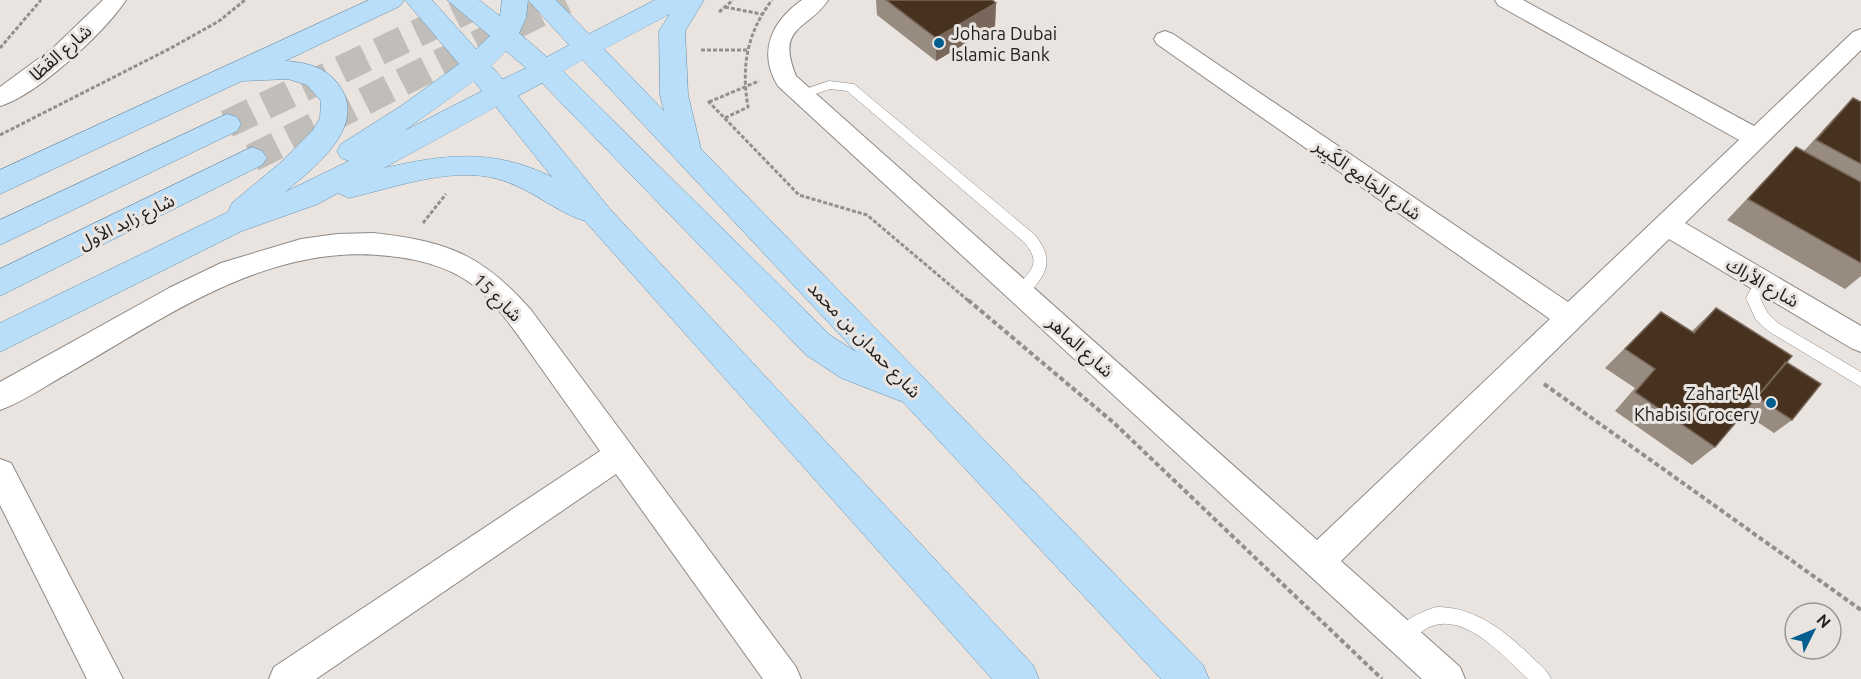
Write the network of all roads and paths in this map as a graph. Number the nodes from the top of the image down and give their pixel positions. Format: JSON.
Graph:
{"nodes":[{"id":1,"x":41,"y":0,"type":"edge"},
{"id":2,"x":115,"y":0,"type":"edge"},
{"id":3,"x":245,"y":0,"type":"edge"},
{"id":4,"x":391,"y":0,"type":"edge"},
{"id":5,"x":418,"y":0,"type":"edge"},
{"id":6,"x":460,"y":0,"type":"edge"},
{"id":7,"x":481,"y":0,"type":"edge"},
{"id":8,"x":541,"y":0,"type":"edge"},
{"id":9,"x":675,"y":0,"type":"edge"},
{"id":10,"x":691,"y":0,"type":"edge"},
{"id":11,"x":733,"y":0,"type":"edge"},
{"id":12,"x":817,"y":0,"type":"edge"},
{"id":13,"x":1506,"y":0,"type":"edge"},
{"id":14,"x":324,"y":6,"type":"dead end"},
{"id":15,"x":724,"y":7,"type":"junction"},
{"id":16,"x":782,"y":10,"type":"edge"},
{"id":17,"x":717,"y":13,"type":"dead end"},
{"id":18,"x":760,"y":14,"type":"junction"},
{"id":19,"x":510,"y":20,"type":"edge"},
{"id":20,"x":1861,"y":37,"type":"edge"},
{"id":21,"x":1165,"y":39,"type":"dead end"},
{"id":22,"x":297,"y":42,"type":"junction"},
{"id":23,"x":586,"y":47,"type":"junction"},
{"id":24,"x":0,"y":48,"type":"edge"},
{"id":25,"x":695,"y":50,"type":"dead end"},
{"id":26,"x":745,"y":51,"type":"junction"},
{"id":27,"x":780,"y":60,"type":"junction"},
{"id":28,"x":475,"y":64,"type":"junction"},
{"id":29,"x":545,"y":70,"type":"junction"},
{"id":30,"x":219,"y":78,"type":"junction"},
{"id":31,"x":744,"y":88,"type":"junction"},
{"id":32,"x":501,"y":94,"type":"junction"},
{"id":33,"x":704,"y":94,"type":"dead end"},
{"id":34,"x":801,"y":95,"type":"junction"},
{"id":35,"x":0,"y":98,"type":"edge"},
{"id":36,"x":709,"y":102,"type":"junction"},
{"id":37,"x":725,"y":118,"type":"junction"},
{"id":38,"x":227,"y":124,"type":"tunnel mouth"},
{"id":39,"x":0,"y":135,"type":"edge"},
{"id":40,"x":1756,"y":138,"type":"junction"},
{"id":41,"x":688,"y":156,"type":"junction"},
{"id":42,"x":252,"y":158,"type":"tunnel mouth"},
{"id":43,"x":0,"y":183,"type":"edge"},
{"id":44,"x":307,"y":196,"type":"junction"},
{"id":45,"x":599,"y":217,"type":"junction"},
{"id":46,"x":231,"y":223,"type":"junction"},
{"id":47,"x":1666,"y":225,"type":"junction"},
{"id":48,"x":0,"y":233,"type":"edge"},
{"id":49,"x":1762,"y":282,"type":"junction"},
{"id":50,"x":0,"y":284,"type":"edge"},
{"id":51,"x":1022,"y":292,"type":"junction"},
{"id":52,"x":1570,"y":318,"type":"junction"},
{"id":53,"x":0,"y":338,"type":"edge"},
{"id":54,"x":1861,"y":340,"type":"edge"},
{"id":55,"x":1519,"y":366,"type":"junction"},
{"id":56,"x":1861,"y":380,"type":"edge"},
{"id":57,"x":916,"y":393,"type":"junction"},
{"id":58,"x":0,"y":397,"type":"edge"},
{"id":59,"x":620,"y":454,"type":"junction"},
{"id":60,"x":0,"y":473,"type":"edge"},
{"id":61,"x":1317,"y":562,"type":"junction"},
{"id":62,"x":1861,"y":610,"type":"edge"},
{"id":63,"x":1401,"y":638,"type":"junction"},
{"id":64,"x":106,"y":679,"type":"edge"},
{"id":65,"x":286,"y":679,"type":"edge"},
{"id":66,"x":784,"y":679,"type":"edge"},
{"id":67,"x":1019,"y":679,"type":"edge"},
{"id":68,"x":1189,"y":679,"type":"edge"},
{"id":69,"x":1382,"y":679,"type":"edge"},
{"id":70,"x":1448,"y":679,"type":"edge"},
{"id":71,"x":1542,"y":679,"type":"edge"}],
"edges":[{"from":1,"to":24,"type":"path"},
{"from":2,"to":35,"type":"street","name":"شارع القَطَا"},
{"from":3,"to":39,"type":"path"},
{"from":4,"to":22,"type":"main road"},
{"from":5,"to":28,"type":"main road"},
{"from":6,"to":19,"type":"main road"},
{"from":7,"to":19,"type":"main road"},
{"from":8,"to":23,"type":"main road","name":"شارع حمدان بن محمد"},
{"from":9,"to":23,"type":"main road"},
{"from":10,"to":41,"type":"main road"},
{"from":11,"to":15,"type":"path"},
{"from":12,"to":16,"type":"street"},
{"from":13,"to":40,"type":"street"},
{"from":14,"to":22,"type":"main road"},
{"from":15,"to":17,"type":"path"},
{"from":15,"to":18,"type":"path"},
{"from":16,"to":18,"type":"path"},
{"from":16,"to":18,"type":"path"},
{"from":16,"to":27,"type":"street"},
{"from":18,"to":26,"type":"path"},
{"from":19,"to":23,"type":"main road"},
{"from":19,"to":28,"type":"main road"},
{"from":19,"to":29,"type":"main road"},
{"from":20,"to":40,"type":"street"},
{"from":21,"to":52,"type":"street","name":"شارع الجَامِع الكَبِير"},
{"from":22,"to":30,"type":"main road"},
{"from":23,"to":29,"type":"main road"},
{"from":23,"to":41,"type":"main road","name":"شارع حمدان بن محمد"},
{"from":25,"to":26,"type":"path"},
{"from":26,"to":27,"type":"path"},
{"from":26,"to":31,"type":"path"},
{"from":27,"to":31,"type":"path"},
{"from":27,"to":34,"type":"street","name":"شارع الماهر"},
{"from":28,"to":32,"type":"main road"},
{"from":28,"to":46,"type":"main road"},
{"from":29,"to":32,"type":"main road"},
{"from":29,"to":57,"type":"main road"},
{"from":30,"to":43,"type":"main road"},
{"from":30,"to":46,"type":"main road"},
{"from":31,"to":36,"type":"path"},
{"from":31,"to":37,"type":"path"},
{"from":32,"to":44,"type":"main road"},
{"from":32,"to":45,"type":"main road"},
{"from":33,"to":36,"type":"path"},
{"from":34,"to":51,"type":"street","name":"شارع الماهر"},
{"from":34,"to":51,"type":"lane"},
{"from":36,"to":37,"type":"path"},
{"from":37,"to":69,"type":"path"},
{"from":38,"to":48,"type":"main road"},
{"from":40,"to":47,"type":"street"},
{"from":41,"to":57,"type":"main road","name":"شارع حمدان بن محمد"},
{"from":42,"to":50,"type":"main road","name":"شارع زايد الأول"},
{"from":44,"to":45,"type":"main road"},
{"from":44,"to":46,"type":"main road"},
{"from":45,"to":67,"type":"main road"},
{"from":46,"to":53,"type":"main road"},
{"from":47,"to":49,"type":"street","name":"شارع الأراك"},
{"from":47,"to":52,"type":"street"},
{"from":49,"to":54,"type":"street","name":"شارع الأراك"},
{"from":49,"to":56,"type":"lane"},
{"from":51,"to":61,"type":"street","name":"شارع الماهر"},
{"from":52,"to":55,"type":"street"},
{"from":55,"to":61,"type":"street"},
{"from":55,"to":62,"type":"path"},
{"from":57,"to":68,"type":"main road","name":"شارع حمدان بن محمد"},
{"from":58,"to":59,"type":"street","name":"شارع 15"},
{"from":59,"to":65,"type":"street"},
{"from":59,"to":66,"type":"street","name":"شارع 15"},
{"from":60,"to":64,"type":"street"},
{"from":61,"to":63,"type":"street","name":"شارع الماهر"},
{"from":63,"to":70,"type":"street","name":"شارع الماهر"},
{"from":63,"to":71,"type":"lane"}]}
